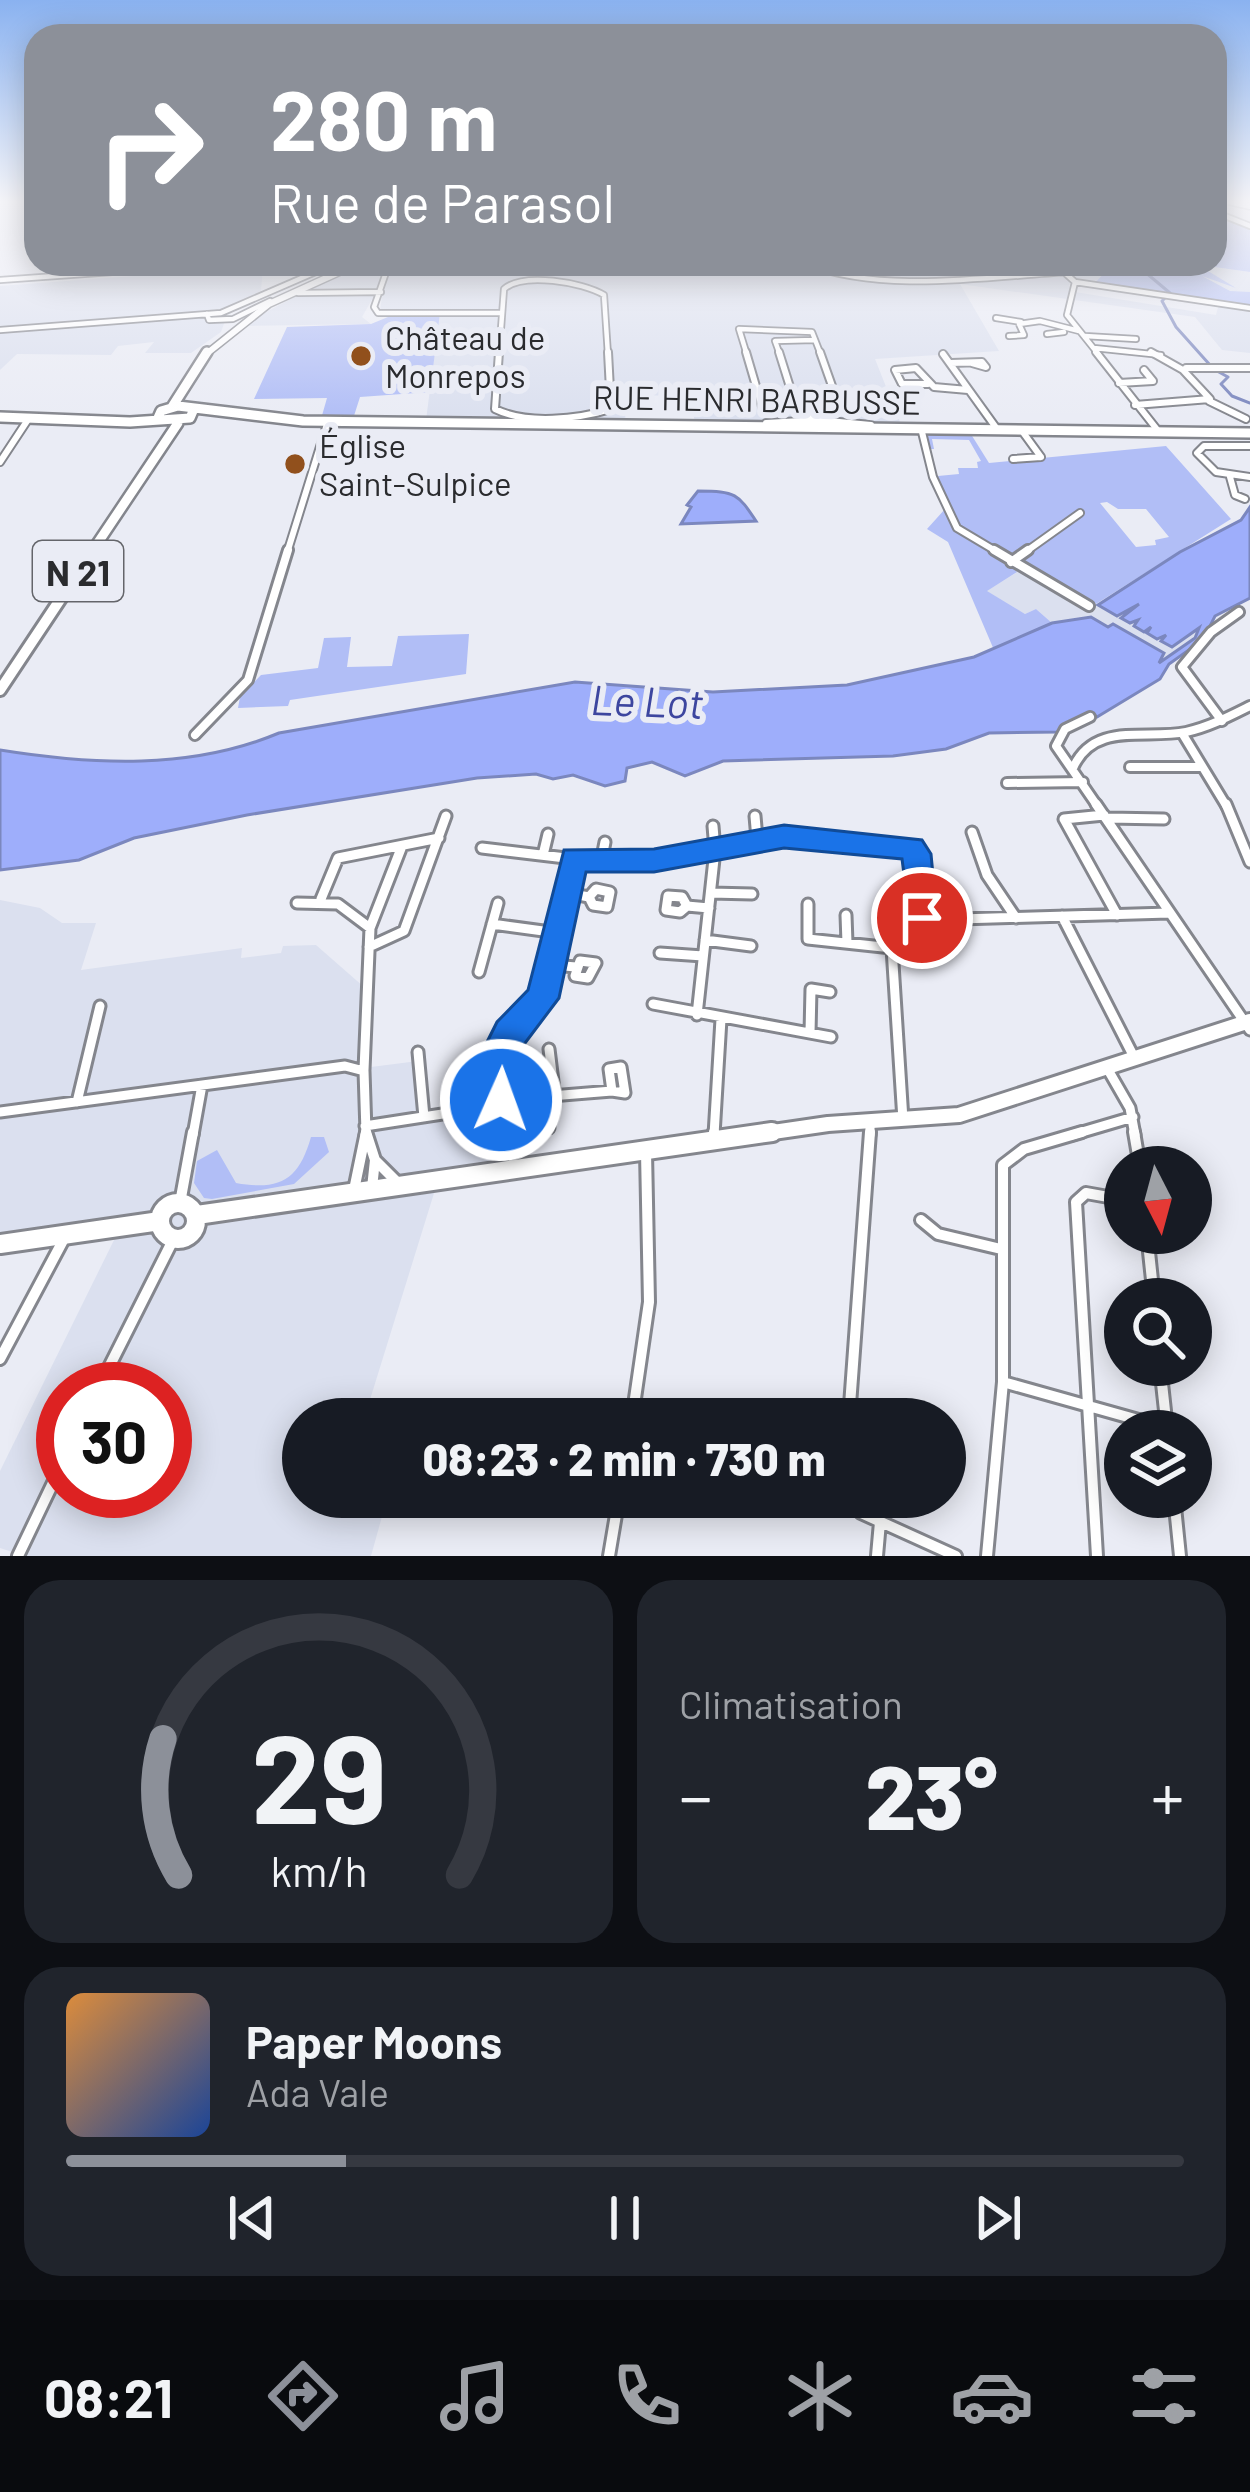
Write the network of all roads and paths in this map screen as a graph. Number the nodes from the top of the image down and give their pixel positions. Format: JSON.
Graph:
{"nodes":[{"id":1,"x":56,"y":276,"type":"edge"},
{"id":2,"x":298,"y":276,"type":"edge"},
{"id":3,"x":321,"y":276,"type":"edge"},
{"id":4,"x":386,"y":276,"type":"edge"},
{"id":5,"x":890,"y":276,"type":"edge"},
{"id":6,"x":972,"y":276,"type":"edge"},
{"id":7,"x":1069,"y":276,"type":"edge"},
{"id":8,"x":0,"y":280,"type":"edge"},
{"id":9,"x":1074,"y":289,"type":"junction"},
{"id":10,"x":381,"y":292,"type":"junction"},
{"id":11,"x":278,"y":298,"type":"junction"},
{"id":12,"x":1250,"y":308,"type":"edge"},
{"id":13,"x":501,"y":313,"type":"junction"},
{"id":14,"x":206,"y":314,"type":"junction"},
{"id":15,"x":248,"y":316,"type":"junction"},
{"id":16,"x":996,"y":318,"type":"dead end"},
{"id":17,"x":1021,"y":322,"type":"junction"},
{"id":18,"x":0,"y":330,"type":"edge"},
{"id":19,"x":768,"y":332,"type":"junction"},
{"id":20,"x":1065,"y":332,"type":"junction"},
{"id":21,"x":1047,"y":334,"type":"dead end"},
{"id":22,"x":1082,"y":334,"type":"junction"},
{"id":23,"x":1009,"y":336,"type":"dead end"},
{"id":24,"x":1136,"y":339,"type":"dead end"},
{"id":25,"x":775,"y":340,"type":"junction"},
{"id":26,"x":815,"y":340,"type":"junction"},
{"id":27,"x":1094,"y":348,"type":"junction"},
{"id":28,"x":1176,"y":351,"type":"dead end"},
{"id":29,"x":943,"y":354,"type":"dead end"},
{"id":30,"x":1165,"y":356,"type":"junction"},
{"id":31,"x":949,"y":363,"type":"junction"},
{"id":32,"x":972,"y":363,"type":"dead end"},
{"id":33,"x":1186,"y":368,"type":"junction"},
{"id":34,"x":1250,"y":368,"type":"edge"},
{"id":35,"x":1144,"y":370,"type":"dead end"},
{"id":36,"x":188,"y":378,"type":"junction"},
{"id":37,"x":1117,"y":383,"type":"junction"},
{"id":38,"x":928,"y":384,"type":"junction"},
{"id":39,"x":968,"y":390,"type":"junction"},
{"id":40,"x":1209,"y":401,"type":"junction"},
{"id":41,"x":1136,"y":405,"type":"junction"},
{"id":42,"x":172,"y":407,"type":"junction"},
{"id":43,"x":801,"y":409,"type":"junction"},
{"id":44,"x":829,"y":409,"type":"junction"},
{"id":45,"x":190,"y":412,"type":"junction"},
{"id":46,"x":0,"y":417,"type":"edge"},
{"id":47,"x":30,"y":417,"type":"junction"},
{"id":48,"x":159,"y":419,"type":"junction"},
{"id":49,"x":1246,"y":419,"type":"dead end"},
{"id":50,"x":554,"y":420,"type":"junction"},
{"id":51,"x":328,"y":421,"type":"junction"},
{"id":52,"x":178,"y":423,"type":"junction"},
{"id":53,"x":820,"y":423,"type":"junction"},
{"id":54,"x":921,"y":428,"type":"junction"},
{"id":55,"x":997,"y":429,"type":"junction"},
{"id":56,"x":1021,"y":430,"type":"junction"},
{"id":57,"x":1159,"y":432,"type":"junction"},
{"id":58,"x":1184,"y":432,"type":"junction"},
{"id":59,"x":1250,"y":433,"type":"edge"},
{"id":60,"x":1204,"y":446,"type":"junction"},
{"id":61,"x":1250,"y":446,"type":"edge"},
{"id":62,"x":159,"y":456,"type":"junction"},
{"id":63,"x":1013,"y":459,"type":"dead end"},
{"id":64,"x":0,"y":462,"type":"edge"},
{"id":65,"x":1230,"y":477,"type":"junction"},
{"id":66,"x":1250,"y":477,"type":"edge"},
{"id":67,"x":1245,"y":499,"type":"dead end"},
{"id":68,"x":1080,"y":514,"type":"dead end"},
{"id":69,"x":1011,"y":562,"type":"junction"},
{"id":70,"x":1089,"y":606,"type":"dead end"},
{"id":71,"x":1239,"y":612,"type":"dead end"},
{"id":72,"x":0,"y":690,"type":"edge"},
{"id":73,"x":1250,"y":706,"type":"edge"},
{"id":74,"x":1090,"y":717,"type":"dead end"},
{"id":75,"x":1222,"y":721,"type":"junction"},
{"id":76,"x":1182,"y":733,"type":"junction"},
{"id":77,"x":195,"y":735,"type":"dead end"},
{"id":78,"x":1130,"y":767,"type":"dead end"},
{"id":79,"x":1199,"y":767,"type":"junction"},
{"id":80,"x":1073,"y":770,"type":"junction"},
{"id":81,"x":1083,"y":782,"type":"junction"},
{"id":82,"x":1007,"y":783,"type":"dead end"},
{"id":83,"x":446,"y":816,"type":"dead end"},
{"id":84,"x":755,"y":816,"type":"dead end"},
{"id":85,"x":1107,"y":817,"type":"junction"},
{"id":86,"x":1164,"y":819,"type":"dead end"},
{"id":87,"x":712,"y":826,"type":"dead end"},
{"id":88,"x":972,"y":832,"type":"dead end"},
{"id":89,"x":548,"y":834,"type":"dead end"},
{"id":90,"x":439,"y":838,"type":"junction"},
{"id":91,"x":757,"y":839,"type":"junction"},
{"id":92,"x":605,"y":842,"type":"dead end"},
{"id":93,"x":403,"y":845,"type":"junction"},
{"id":94,"x":482,"y":848,"type":"dead end"},
{"id":95,"x":715,"y":850,"type":"junction"},
{"id":96,"x":543,"y":855,"type":"junction"},
{"id":97,"x":574,"y":859,"type":"junction"},
{"id":98,"x":601,"y":862,"type":"junction"},
{"id":99,"x":1250,"y":862,"type":"edge"},
{"id":100,"x":567,"y":893,"type":"junction"},
{"id":101,"x":711,"y":893,"type":"junction"},
{"id":102,"x":752,"y":895,"type":"dead end"},
{"id":103,"x":589,"y":897,"type":"dead end"},
{"id":104,"x":321,"y":899,"type":"junction"},
{"id":105,"x":498,"y":902,"type":"dead end"},
{"id":106,"x":297,"y":903,"type":"dead end"},
{"id":107,"x":808,"y":904,"type":"dead end"},
{"id":108,"x":687,"y":906,"type":"dead end"},
{"id":109,"x":709,"y":908,"type":"junction"},
{"id":110,"x":1169,"y":913,"type":"junction"},
{"id":111,"x":1117,"y":914,"type":"junction"},
{"id":112,"x":846,"y":915,"type":"dead end"},
{"id":113,"x":1062,"y":916,"type":"junction"},
{"id":114,"x":1016,"y":918,"type":"junction"},
{"id":115,"x":492,"y":924,"type":"junction"},
{"id":116,"x":370,"y":928,"type":"junction"},
{"id":117,"x":558,"y":933,"type":"junction"},
{"id":118,"x":705,"y":940,"type":"junction"},
{"id":119,"x":847,"y":943,"type":"junction"},
{"id":120,"x":751,"y":946,"type":"dead end"},
{"id":121,"x":369,"y":947,"type":"junction"},
{"id":122,"x":660,"y":953,"type":"dead end"},
{"id":123,"x":704,"y":956,"type":"junction"},
{"id":124,"x":551,"y":964,"type":"junction"},
{"id":125,"x":576,"y":967,"type":"dead end"},
{"id":126,"x":479,"y":972,"type":"dead end"},
{"id":127,"x":830,"y":992,"type":"dead end"},
{"id":128,"x":653,"y":1004,"type":"dead end"},
{"id":129,"x":100,"y":1006,"type":"dead end"},
{"id":130,"x":697,"y":1015,"type":"junction"},
{"id":131,"x":721,"y":1019,"type":"junction"},
{"id":132,"x":1248,"y":1025,"type":"edge"},
{"id":133,"x":810,"y":1033,"type":"junction"},
{"id":134,"x":831,"y":1037,"type":"dead end"},
{"id":135,"x":549,"y":1049,"type":"dead end"},
{"id":136,"x":418,"y":1052,"type":"dead end"},
{"id":137,"x":1135,"y":1058,"type":"junction"},
{"id":138,"x":1106,"y":1067,"type":"junction"},
{"id":139,"x":364,"y":1071,"type":"junction"},
{"id":140,"x":202,"y":1085,"type":"junction"},
{"id":141,"x":612,"y":1091,"type":"dead end"},
{"id":142,"x":550,"y":1098,"type":"junction"},
{"id":143,"x":501,"y":1100,"type":"junction"},
{"id":144,"x":77,"y":1102,"type":"junction"},
{"id":145,"x":0,"y":1112,"type":"edge"},
{"id":146,"x":424,"y":1117,"type":"junction"},
{"id":147,"x":1132,"y":1117,"type":"junction"},
{"id":148,"x":903,"y":1120,"type":"junction"},
{"id":149,"x":870,"y":1121,"type":"junction"},
{"id":150,"x":549,"y":1128,"type":"dead end"},
{"id":151,"x":365,"y":1129,"type":"junction"},
{"id":152,"x":715,"y":1140,"type":"junction"},
{"id":153,"x":1137,"y":1146,"type":"edge"},
{"id":154,"x":646,"y":1150,"type":"junction"},
{"id":155,"x":375,"y":1160,"type":"junction"},
{"id":156,"x":402,"y":1186,"type":"junction"},
{"id":157,"x":363,"y":1191,"type":"junction"},
{"id":158,"x":1104,"y":1196,"type":"edge"},
{"id":159,"x":180,"y":1203,"type":"junction"},
{"id":160,"x":197,"y":1215,"type":"junction"},
{"id":161,"x":921,"y":1220,"type":"dead end"},
{"id":162,"x":160,"y":1221,"type":"junction"},
{"id":163,"x":67,"y":1234,"type":"junction"},
{"id":164,"x":173,"y":1240,"type":"junction"},
{"id":165,"x":0,"y":1244,"type":"edge"},
{"id":166,"x":1001,"y":1249,"type":"junction"},
{"id":167,"x":0,"y":1359,"type":"edge"},
{"id":168,"x":112,"y":1362,"type":"edge"},
{"id":169,"x":1003,"y":1382,"type":"junction"},
{"id":170,"x":635,"y":1398,"type":"edge"},
{"id":171,"x":851,"y":1398,"type":"edge"},
{"id":172,"x":1088,"y":1406,"type":"junction"},
{"id":173,"x":1104,"y":1411,"type":"edge"},
{"id":174,"x":36,"y":1518,"type":"edge"},
{"id":175,"x":615,"y":1518,"type":"edge"},
{"id":176,"x":872,"y":1518,"type":"edge"},
{"id":177,"x":1176,"y":1518,"type":"edge"},
{"id":178,"x":880,"y":1522,"type":"junction"},
{"id":179,"x":18,"y":1556,"type":"edge"},
{"id":180,"x":609,"y":1556,"type":"edge"},
{"id":181,"x":877,"y":1556,"type":"edge"},
{"id":182,"x":956,"y":1556,"type":"edge"},
{"id":183,"x":988,"y":1556,"type":"edge"},
{"id":184,"x":1097,"y":1556,"type":"edge"},
{"id":185,"x":1180,"y":1556,"type":"edge"}],
"edges":[{"from":1,"to":8,"type":"street"},
{"from":2,"to":14,"type":"street"},
{"from":3,"to":11,"type":"main road"},
{"from":4,"to":10,"type":"street"},
{"from":5,"to":6,"type":"street"},
{"from":7,"to":9,"type":"street"},
{"from":9,"to":12,"type":"street"},
{"from":9,"to":22,"type":"street"},
{"from":10,"to":13,"type":"street"},
{"from":10,"to":15,"type":"street"},
{"from":11,"to":14,"type":"street"},
{"from":11,"to":15,"type":"main road"},
{"from":13,"to":50,"type":"street"},
{"from":13,"to":50,"type":"street"},
{"from":14,"to":18,"type":"street"},
{"from":15,"to":36,"type":"main road"},
{"from":16,"to":17,"type":"street"},
{"from":17,"to":20,"type":"street"},
{"from":17,"to":23,"type":"street"},
{"from":19,"to":25,"type":"street"},
{"from":19,"to":26,"type":"street"},
{"from":19,"to":43,"type":"street"},
{"from":20,"to":21,"type":"street"},
{"from":20,"to":22,"type":"street"},
{"from":22,"to":24,"type":"street"},
{"from":22,"to":27,"type":"street"},
{"from":25,"to":26,"type":"street"},
{"from":25,"to":43,"type":"street"},
{"from":26,"to":44,"type":"street"},
{"from":27,"to":30,"type":"street"},
{"from":27,"to":37,"type":"street"},
{"from":28,"to":30,"type":"street"},
{"from":29,"to":31,"type":"street"},
{"from":30,"to":33,"type":"street"},
{"from":31,"to":32,"type":"street"},
{"from":31,"to":39,"type":"street"},
{"from":33,"to":34,"type":"street"},
{"from":33,"to":40,"type":"street"},
{"from":35,"to":37,"type":"street"},
{"from":36,"to":42,"type":"main road"},
{"from":36,"to":45,"type":"main road"},
{"from":37,"to":41,"type":"street"},
{"from":38,"to":38,"type":"street"},
{"from":38,"to":39,"type":"street"},
{"from":39,"to":55,"type":"street"},
{"from":40,"to":41,"type":"street"},
{"from":40,"to":49,"type":"street"},
{"from":41,"to":57,"type":"street"},
{"from":42,"to":45,"type":"main road","name":"RUE HENRI BARBUSSE"},
{"from":42,"to":48,"type":"main road"},
{"from":43,"to":44,"type":"street"},
{"from":43,"to":53,"type":"street"},
{"from":44,"to":53,"type":"street"},
{"from":45,"to":51,"type":"main road","name":"RUE HENRI BARBUSSE"},
{"from":45,"to":52,"type":"main road"},
{"from":46,"to":47,"type":"main road"},
{"from":47,"to":48,"type":"main road"},
{"from":47,"to":64,"type":"street"},
{"from":48,"to":52,"type":"main road"},
{"from":48,"to":62,"type":"main road"},
{"from":50,"to":51,"type":"main road","name":"RUE HENRI BARBUSSE"},
{"from":50,"to":53,"type":"main road","name":"RUE HENRI BARBUSSE"},
{"from":51,"to":77,"type":"street"},
{"from":52,"to":62,"type":"main road","number":"N 21"},
{"from":53,"to":54,"type":"main road","name":"RUE HENRI BARBUSSE"},
{"from":54,"to":55,"type":"main road","name":"RUE HENRI BARBUSSE"},
{"from":54,"to":69,"type":"street"},
{"from":55,"to":56,"type":"main road","name":"RUE HENRI BARBUSSE"},
{"from":56,"to":57,"type":"main road","name":"RUE HENRI BARBUSSE"},
{"from":56,"to":63,"type":"street"},
{"from":57,"to":58,"type":"main road","name":"RUE HENRI BARBUSSE"},
{"from":58,"to":59,"type":"main road","name":"RUE HENRI BARBUSSE"},
{"from":58,"to":60,"type":"street"},
{"from":60,"to":61,"type":"street"},
{"from":60,"to":65,"type":"street"},
{"from":62,"to":72,"type":"main road","number":"N 21"},
{"from":65,"to":66,"type":"street"},
{"from":65,"to":67,"type":"street"},
{"from":68,"to":69,"type":"street"},
{"from":69,"to":70,"type":"street"},
{"from":71,"to":75,"type":"street"},
{"from":73,"to":75,"type":"street"},
{"from":74,"to":80,"type":"street"},
{"from":75,"to":76,"type":"street"},
{"from":76,"to":79,"type":"street"},
{"from":76,"to":80,"type":"street"},
{"from":78,"to":79,"type":"street"},
{"from":79,"to":99,"type":"street"},
{"from":80,"to":81,"type":"street"},
{"from":81,"to":82,"type":"street"},
{"from":81,"to":85,"type":"street"},
{"from":83,"to":90,"type":"street"},
{"from":84,"to":91,"type":"street"},
{"from":85,"to":86,"type":"street"},
{"from":85,"to":110,"type":"street"},
{"from":85,"to":111,"type":"street"},
{"from":87,"to":95,"type":"street"},
{"from":88,"to":114,"type":"street"},
{"from":89,"to":96,"type":"street"},
{"from":90,"to":93,"type":"street"},
{"from":90,"to":121,"type":"street"},
{"from":91,"to":95,"type":"street"},
{"from":91,"to":114,"type":"street"},
{"from":92,"to":98,"type":"street"},
{"from":93,"to":104,"type":"street"},
{"from":93,"to":116,"type":"street"},
{"from":94,"to":96,"type":"street"},
{"from":95,"to":98,"type":"street"},
{"from":95,"to":101,"type":"street"},
{"from":96,"to":97,"type":"street"},
{"from":97,"to":98,"type":"street"},
{"from":97,"to":100,"type":"street"},
{"from":100,"to":103,"type":"street"},
{"from":100,"to":117,"type":"street"},
{"from":101,"to":102,"type":"street"},
{"from":101,"to":109,"type":"street"},
{"from":104,"to":106,"type":"street"},
{"from":104,"to":116,"type":"street"},
{"from":105,"to":115,"type":"street"},
{"from":107,"to":119,"type":"street"},
{"from":108,"to":109,"type":"street"},
{"from":109,"to":118,"type":"street"},
{"from":110,"to":111,"type":"street"},
{"from":110,"to":132,"type":"street"},
{"from":111,"to":113,"type":"street"},
{"from":112,"to":119,"type":"street"},
{"from":113,"to":114,"type":"street"},
{"from":113,"to":137,"type":"street"},
{"from":115,"to":117,"type":"street"},
{"from":115,"to":126,"type":"street"},
{"from":116,"to":121,"type":"street"},
{"from":117,"to":124,"type":"street"},
{"from":118,"to":120,"type":"street"},
{"from":118,"to":123,"type":"street"},
{"from":119,"to":148,"type":"street"},
{"from":121,"to":139,"type":"street"},
{"from":122,"to":123,"type":"street"},
{"from":123,"to":130,"type":"street"},
{"from":124,"to":125,"type":"street"},
{"from":124,"to":143,"type":"street"},
{"from":127,"to":133,"type":"street"},
{"from":128,"to":130,"type":"street"},
{"from":129,"to":144,"type":"street"},
{"from":130,"to":131,"type":"street"},
{"from":131,"to":133,"type":"street"},
{"from":131,"to":152,"type":"street"},
{"from":132,"to":137,"type":"main road"},
{"from":133,"to":134,"type":"street"},
{"from":135,"to":142,"type":"street"},
{"from":136,"to":146,"type":"street"},
{"from":137,"to":138,"type":"main road"},
{"from":138,"to":147,"type":"street"},
{"from":138,"to":148,"type":"main road"},
{"from":139,"to":140,"type":"street"},
{"from":139,"to":151,"type":"street"},
{"from":140,"to":144,"type":"street"},
{"from":140,"to":159,"type":"street"},
{"from":141,"to":142,"type":"street"},
{"from":142,"to":143,"type":"street"},
{"from":142,"to":150,"type":"street"},
{"from":143,"to":146,"type":"street"},
{"from":144,"to":145,"type":"street"},
{"from":146,"to":151,"type":"street"},
{"from":147,"to":153,"type":"street"},
{"from":147,"to":166,"type":"street"},
{"from":148,"to":149,"type":"main road"},
{"from":149,"to":152,"type":"main road"},
{"from":149,"to":171,"type":"street"},
{"from":151,"to":155,"type":"street"},
{"from":151,"to":157,"type":"street"},
{"from":152,"to":154,"type":"main road"},
{"from":154,"to":156,"type":"main road"},
{"from":154,"to":170,"type":"street"},
{"from":155,"to":156,"type":"street"},
{"from":155,"to":157,"type":"street"},
{"from":156,"to":157,"type":"main road"},
{"from":157,"to":160,"type":"main road"},
{"from":158,"to":172,"type":"street"},
{"from":159,"to":160,"type":"main road"},
{"from":159,"to":162,"type":"main road"},
{"from":160,"to":164,"type":"main road"},
{"from":161,"to":166,"type":"street"},
{"from":162,"to":163,"type":"main road"},
{"from":162,"to":164,"type":"main road"},
{"from":163,"to":165,"type":"main road"},
{"from":163,"to":167,"type":"street"},
{"from":164,"to":168,"type":"street"},
{"from":166,"to":169,"type":"street"},
{"from":169,"to":172,"type":"street"},
{"from":169,"to":183,"type":"street"},
{"from":172,"to":173,"type":"street"},
{"from":172,"to":184,"type":"street"},
{"from":174,"to":179,"type":"street"},
{"from":175,"to":180,"type":"street"},
{"from":176,"to":178,"type":"street"},
{"from":177,"to":185,"type":"street"},
{"from":178,"to":181,"type":"street"},
{"from":178,"to":182,"type":"street"}]}
